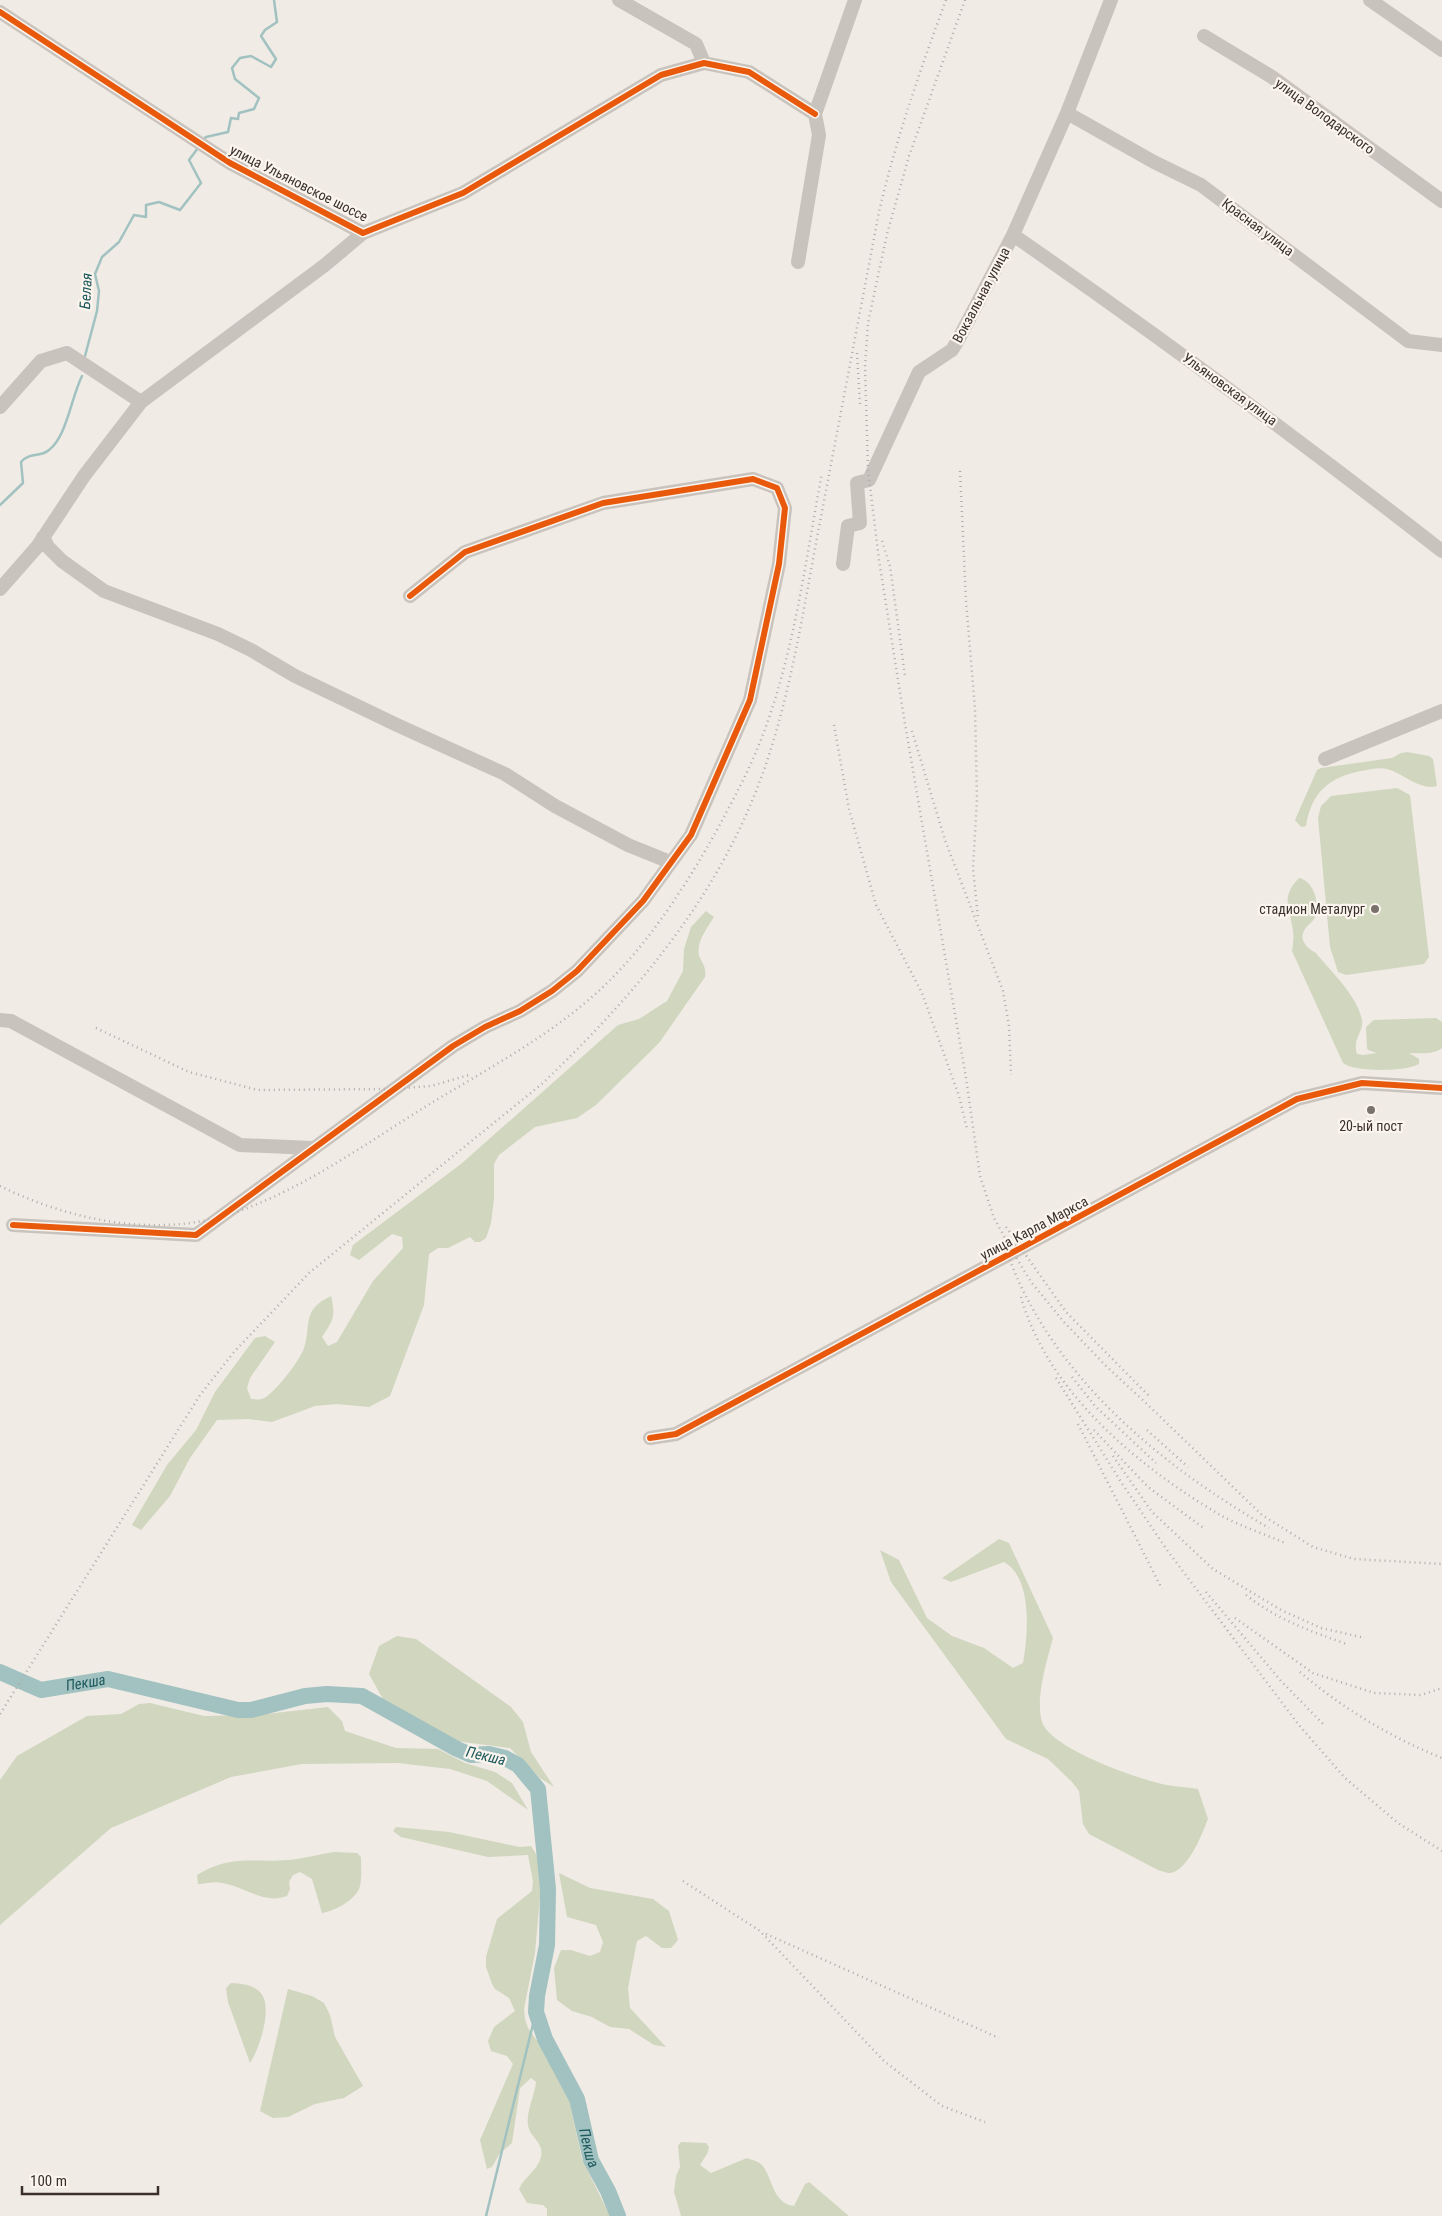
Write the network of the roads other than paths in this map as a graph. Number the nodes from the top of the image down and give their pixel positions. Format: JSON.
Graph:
{"nodes":[{"id":1,"x":620,"y":0,"type":"edge"},
{"id":2,"x":855,"y":0,"type":"edge"},
{"id":3,"x":1111,"y":0,"type":"edge"},
{"id":4,"x":1370,"y":0,"type":"edge"},
{"id":5,"x":0,"y":12,"type":"edge"},
{"id":6,"x":1204,"y":36,"type":"dead end"},
{"id":7,"x":1442,"y":50,"type":"edge"},
{"id":8,"x":704,"y":63,"type":"junction"},
{"id":9,"x":1067,"y":113,"type":"junction"},
{"id":10,"x":815,"y":114,"type":"junction"},
{"id":11,"x":1442,"y":202,"type":"edge"},
{"id":12,"x":363,"y":234,"type":"junction"},
{"id":13,"x":1013,"y":235,"type":"junction"},
{"id":14,"x":798,"y":262,"type":"dead end"},
{"id":15,"x":1442,"y":345,"type":"edge"},
{"id":16,"x":141,"y":402,"type":"junction"},
{"id":17,"x":0,"y":407,"type":"edge"},
{"id":18,"x":44,"y":537,"type":"junction"},
{"id":19,"x":1442,"y":551,"type":"edge"},
{"id":20,"x":843,"y":564,"type":"dead end"},
{"id":21,"x":0,"y":589,"type":"edge"},
{"id":22,"x":410,"y":596,"type":"dead end"},
{"id":23,"x":1442,"y":711,"type":"edge"},
{"id":24,"x":1325,"y":759,"type":"dead end"},
{"id":25,"x":670,"y":862,"type":"junction"},
{"id":26,"x":0,"y":1020,"type":"edge"},
{"id":27,"x":1442,"y":1088,"type":"edge"},
{"id":28,"x":313,"y":1148,"type":"junction"},
{"id":29,"x":13,"y":1225,"type":"dead end"},
{"id":30,"x":650,"y":1438,"type":"dead end"}],
"edges":[{"from":1,"to":8,"type":"street"},
{"from":2,"to":10,"type":"street"},
{"from":3,"to":9,"type":"street","name":"Вокзальная улица"},
{"from":4,"to":7,"type":"street"},
{"from":5,"to":12,"type":"street","name":"улица Ульяновское шоссе"},
{"from":6,"to":11,"type":"street","name":"улица Володарского"},
{"from":8,"to":10,"type":"street","name":"улица Ульяновское шоссе"},
{"from":8,"to":12,"type":"street","name":"улица Ульяновское шоссе"},
{"from":9,"to":13,"type":"street","name":"Вокзальная улица"},
{"from":9,"to":15,"type":"street","name":"Красная улица"},
{"from":10,"to":14,"type":"street"},
{"from":12,"to":16,"type":"street","name":"улица Ульяновское шоссе"},
{"from":13,"to":19,"type":"street","name":"Ульяновская улица"},
{"from":13,"to":20,"type":"street","name":"Вокзальная улица"},
{"from":16,"to":17,"type":"street"},
{"from":16,"to":18,"type":"street","name":"улица Ульяновское шоссе"},
{"from":18,"to":21,"type":"street","name":"улица Ульяновское шоссе"},
{"from":18,"to":25,"type":"street"},
{"from":22,"to":25,"type":"street"},
{"from":23,"to":24,"type":"street"},
{"from":25,"to":28,"type":"street"},
{"from":26,"to":28,"type":"street"},
{"from":27,"to":30,"type":"street","name":"улица Карла Маркса"},
{"from":28,"to":29,"type":"street"}]}
